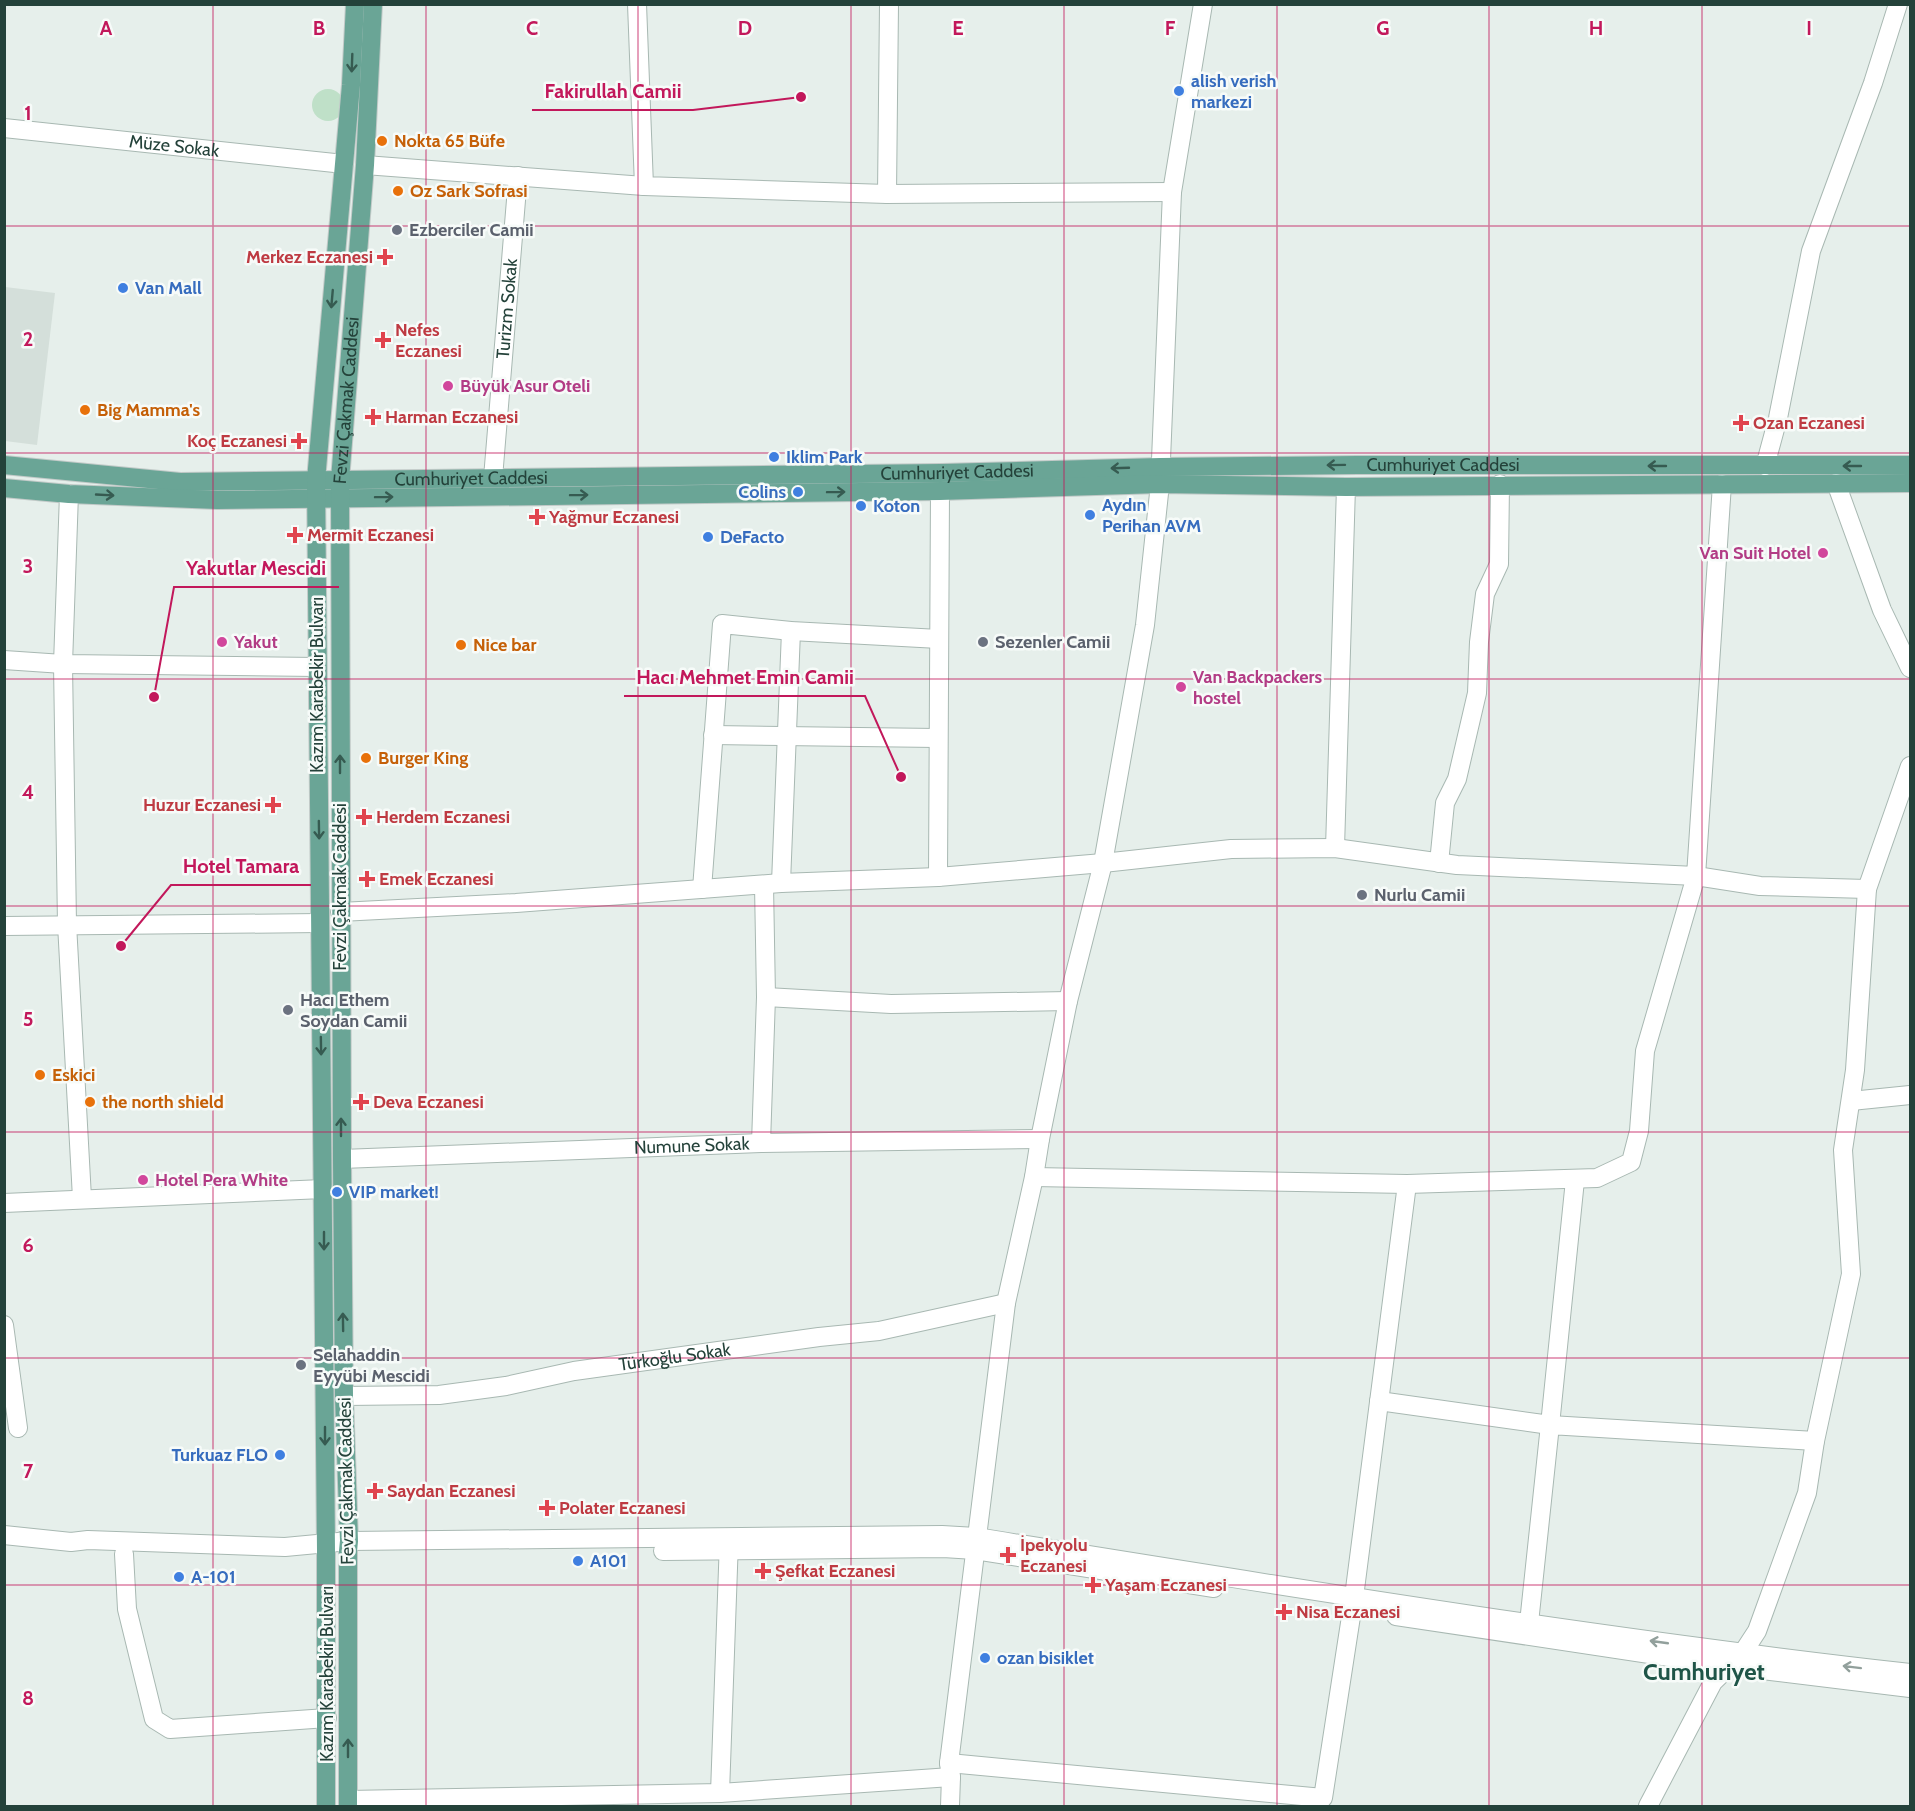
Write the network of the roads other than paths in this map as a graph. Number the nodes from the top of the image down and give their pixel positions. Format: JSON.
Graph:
{"nodes":[{"id":1,"x":355,"y":4,"type":"edge"},
{"id":2,"x":373,"y":4,"type":"edge"},
{"id":3,"x":637,"y":4,"type":"edge"},
{"id":4,"x":889,"y":4,"type":"edge"},
{"id":5,"x":1203,"y":4,"type":"edge"},
{"id":6,"x":1898,"y":4,"type":"edge"},
{"id":7,"x":4,"y":128,"type":"edge"},
{"id":8,"x":344,"y":164,"type":"junction"},
{"id":9,"x":365,"y":165,"type":"junction"},
{"id":10,"x":518,"y":176,"type":"junction"},
{"id":11,"x":644,"y":186,"type":"junction"},
{"id":12,"x":1172,"y":192,"type":"junction"},
{"id":13,"x":887,"y":194,"type":"junction"},
{"id":14,"x":4,"y":465,"type":"edge"},
{"id":15,"x":1911,"y":465,"type":"edge"},
{"id":16,"x":1765,"y":466,"type":"junction"},
{"id":17,"x":1160,"y":476,"type":"junction"},
{"id":18,"x":493,"y":478,"type":"junction"},
{"id":19,"x":316,"y":480,"type":"junction"},
{"id":20,"x":1836,"y":483,"type":"junction"},
{"id":21,"x":1911,"y":483,"type":"edge"},
{"id":22,"x":1500,"y":484,"type":"junction"},
{"id":23,"x":1722,"y":484,"type":"junction"},
{"id":24,"x":1346,"y":487,"type":"junction"},
{"id":25,"x":4,"y":488,"type":"edge"},
{"id":26,"x":340,"y":489,"type":"junction"},
{"id":27,"x":940,"y":491,"type":"junction"},
{"id":28,"x":69,"y":494,"type":"junction"},
{"id":29,"x":316,"y":499,"type":"junction"},
{"id":30,"x":791,"y":631,"type":"junction"},
{"id":31,"x":939,"y":639,"type":"junction"},
{"id":32,"x":4,"y":660,"type":"edge"},
{"id":33,"x":63,"y":664,"type":"junction"},
{"id":34,"x":317,"y":667,"type":"junction"},
{"id":35,"x":1911,"y":668,"type":"edge"},
{"id":36,"x":713,"y":735,"type":"junction"},
{"id":37,"x":786,"y":736,"type":"junction"},
{"id":38,"x":937,"y":738,"type":"junction"},
{"id":39,"x":1911,"y":766,"type":"edge"},
{"id":40,"x":1335,"y":848,"type":"junction"},
{"id":41,"x":1439,"y":862,"type":"junction"},
{"id":42,"x":1103,"y":863,"type":"junction"},
{"id":43,"x":1696,"y":876,"type":"junction"},
{"id":44,"x":938,"y":877,"type":"junction"},
{"id":45,"x":773,"y":884,"type":"junction"},
{"id":46,"x":702,"y":889,"type":"junction"},
{"id":47,"x":1867,"y":889,"type":"junction"},
{"id":48,"x":340,"y":912,"type":"junction"},
{"id":49,"x":320,"y":922,"type":"junction"},
{"id":50,"x":67,"y":924,"type":"junction"},
{"id":51,"x":4,"y":926,"type":"edge"},
{"id":52,"x":766,"y":997,"type":"junction"},
{"id":53,"x":1068,"y":1001,"type":"junction"},
{"id":54,"x":1911,"y":1095,"type":"edge"},
{"id":55,"x":1851,"y":1101,"type":"junction"},
{"id":56,"x":1040,"y":1139,"type":"junction"},
{"id":57,"x":761,"y":1143,"type":"junction"},
{"id":58,"x":342,"y":1159,"type":"junction"},
{"id":59,"x":1034,"y":1177,"type":"junction"},
{"id":60,"x":1575,"y":1180,"type":"junction"},
{"id":61,"x":1407,"y":1184,"type":"junction"},
{"id":62,"x":323,"y":1189,"type":"junction"},
{"id":63,"x":82,"y":1198,"type":"junction"},
{"id":64,"x":4,"y":1203,"type":"edge"},
{"id":65,"x":1006,"y":1303,"type":"junction"},
{"id":66,"x":4,"y":1325,"type":"edge"},
{"id":67,"x":344,"y":1396,"type":"junction"},
{"id":68,"x":1379,"y":1401,"type":"junction"},
{"id":69,"x":1551,"y":1425,"type":"junction"},
{"id":70,"x":18,"y":1428,"type":"dead end"},
{"id":71,"x":1815,"y":1441,"type":"junction"},
{"id":72,"x":4,"y":1535,"type":"edge"},
{"id":73,"x":729,"y":1544,"type":"junction"},
{"id":74,"x":975,"y":1544,"type":"junction"},
{"id":75,"x":4,"y":1545,"type":"edge"},
{"id":76,"x":349,"y":1546,"type":"junction"},
{"id":77,"x":326,"y":1547,"type":"junction"},
{"id":78,"x":124,"y":1554,"type":"junction"},
{"id":79,"x":1353,"y":1603,"type":"junction"},
{"id":80,"x":1529,"y":1623,"type":"junction"},
{"id":81,"x":1736,"y":1660,"type":"junction"},
{"id":82,"x":1911,"y":1673,"type":"edge"},
{"id":83,"x":1911,"y":1688,"type":"edge"},
{"id":84,"x":327,"y":1718,"type":"junction"},
{"id":85,"x":950,"y":1770,"type":"junction"},
{"id":86,"x":720,"y":1793,"type":"junction"},
{"id":87,"x":348,"y":1803,"type":"edge"},
{"id":88,"x":327,"y":1806,"type":"edge"},
{"id":89,"x":950,"y":1806,"type":"edge"},
{"id":90,"x":1648,"y":1806,"type":"edge"}],
"edges":[{"from":1,"to":8,"type":"main road","name":"Fevzi Çakmak Caddesi","one_way":true},
{"from":2,"to":9,"type":"main road","name":"Fevzi Çakmak Caddesi"},
{"from":3,"to":11,"type":"street"},
{"from":4,"to":13,"type":"street"},
{"from":5,"to":12,"type":"street"},
{"from":6,"to":16,"type":"street"},
{"from":7,"to":8,"type":"street","name":"Müze Sokak"},
{"from":8,"to":19,"type":"main road","name":"Fevzi Çakmak Caddesi","one_way":true},
{"from":9,"to":10,"type":"street"},
{"from":9,"to":26,"type":"main road","name":"Fevzi Çakmak Caddesi"},
{"from":10,"to":11,"type":"street"},
{"from":10,"to":18,"type":"street","name":"Turizm Sokak"},
{"from":11,"to":13,"type":"street"},
{"from":12,"to":13,"type":"street"},
{"from":12,"to":17,"type":"street"},
{"from":14,"to":19,"type":"main road","name":"Cumhuriyet Caddesi"},
{"from":15,"to":16,"type":"main road","name":"Cumhuriyet Caddesi","one_way":true},
{"from":16,"to":17,"type":"main road","name":"Cumhuriyet Caddesi","one_way":true},
{"from":17,"to":18,"type":"main road","name":"Cumhuriyet Caddesi","one_way":true},
{"from":17,"to":24,"type":"main road","name":"Cumhuriyet Caddesi"},
{"from":17,"to":27,"type":"main road","name":"Cumhuriyet Caddesi"},
{"from":17,"to":42,"type":"street"},
{"from":18,"to":26,"type":"main road","name":"Cumhuriyet Caddesi"},
{"from":19,"to":26,"type":"main road","name":"Cumhuriyet Caddesi"},
{"from":19,"to":29,"type":"main road","name":"Fevzi Çakmak Caddesi"},
{"from":20,"to":21,"type":"main road","name":"Cumhuriyet Caddesi"},
{"from":20,"to":23,"type":"main road","name":"Cumhuriyet Caddesi"},
{"from":20,"to":35,"type":"street"},
{"from":22,"to":23,"type":"main road","name":"Cumhuriyet Caddesi"},
{"from":22,"to":24,"type":"main road","name":"Cumhuriyet Caddesi"},
{"from":22,"to":41,"type":"street"},
{"from":23,"to":43,"type":"street"},
{"from":24,"to":40,"type":"street"},
{"from":25,"to":28,"type":"main road","name":"Cumhuriyet Caddesi"},
{"from":26,"to":27,"type":"main road","name":"Cumhuriyet Caddesi","one_way":true},
{"from":26,"to":29,"type":"main road","name":"Cumhuriyet Caddesi"},
{"from":48,"to":26,"type":"main road","name":"Fevzi Çakmak Caddesi","one_way":true},
{"from":27,"to":31,"type":"street"},
{"from":28,"to":29,"type":"main road","name":"Cumhuriyet Caddesi","one_way":true},
{"from":28,"to":33,"type":"street"},
{"from":29,"to":34,"type":"main road","name":"Kazım Karabekir Bulvarı"},
{"from":30,"to":31,"type":"street"},
{"from":30,"to":36,"type":"street"},
{"from":30,"to":37,"type":"street"},
{"from":31,"to":38,"type":"street"},
{"from":32,"to":33,"type":"street"},
{"from":33,"to":34,"type":"street"},
{"from":33,"to":50,"type":"street"},
{"from":34,"to":49,"type":"main road","name":"Kazım Karabekir Bulvarı","one_way":true},
{"from":36,"to":37,"type":"street"},
{"from":36,"to":46,"type":"street"},
{"from":37,"to":38,"type":"street"},
{"from":37,"to":45,"type":"street"},
{"from":38,"to":44,"type":"street"},
{"from":39,"to":47,"type":"street"},
{"from":40,"to":41,"type":"street"},
{"from":40,"to":42,"type":"street"},
{"from":41,"to":43,"type":"street"},
{"from":42,"to":44,"type":"street"},
{"from":42,"to":53,"type":"street"},
{"from":43,"to":47,"type":"street"},
{"from":43,"to":60,"type":"street"},
{"from":44,"to":45,"type":"street"},
{"from":45,"to":46,"type":"street"},
{"from":45,"to":52,"type":"street"},
{"from":46,"to":48,"type":"street"},
{"from":47,"to":55,"type":"street"},
{"from":58,"to":48,"type":"main road","name":"Fevzi Çakmak Caddesi","one_way":true},
{"from":49,"to":50,"type":"street"},
{"from":49,"to":62,"type":"main road","name":"Kazım Karabekir Bulvarı","one_way":true},
{"from":50,"to":51,"type":"street"},
{"from":50,"to":63,"type":"street"},
{"from":52,"to":53,"type":"street"},
{"from":52,"to":57,"type":"street"},
{"from":53,"to":56,"type":"street"},
{"from":54,"to":55,"type":"street"},
{"from":55,"to":71,"type":"street"},
{"from":56,"to":57,"type":"street","name":"Numune Sokak"},
{"from":56,"to":59,"type":"street"},
{"from":57,"to":58,"type":"street","name":"Numune Sokak"},
{"from":67,"to":58,"type":"main road","name":"Fevzi Çakmak Caddesi","one_way":true},
{"from":59,"to":61,"type":"street"},
{"from":59,"to":65,"type":"street"},
{"from":60,"to":61,"type":"street"},
{"from":60,"to":69,"type":"street"},
{"from":61,"to":68,"type":"street"},
{"from":62,"to":63,"type":"street"},
{"from":62,"to":77,"type":"main road","name":"Kazım Karabekir Bulvarı","one_way":true},
{"from":63,"to":64,"type":"street"},
{"from":65,"to":67,"type":"street","name":"Türkoğlu Sokak"},
{"from":65,"to":74,"type":"street"},
{"from":66,"to":70,"type":"street"},
{"from":67,"to":76,"type":"main road","name":"Fevzi Çakmak Caddesi"},
{"from":68,"to":69,"type":"street"},
{"from":68,"to":79,"type":"street"},
{"from":69,"to":71,"type":"street"},
{"from":69,"to":80,"type":"street"},
{"from":71,"to":81,"type":"street"},
{"from":72,"to":77,"type":"street"},
{"from":73,"to":74,"type":"street"},
{"from":73,"to":76,"type":"street"},
{"from":73,"to":86,"type":"street"},
{"from":74,"to":79,"type":"street"},
{"from":74,"to":85,"type":"street"},
{"from":75,"to":78,"type":"street"},
{"from":76,"to":77,"type":"street"},
{"from":87,"to":76,"type":"main road","name":"Fevzi Çakmak Caddesi","one_way":true},
{"from":77,"to":78,"type":"street"},
{"from":77,"to":84,"type":"main road","name":"Kazım Karabekir Bulvarı"},
{"from":78,"to":84,"type":"street"},
{"from":79,"to":80,"type":"street"},
{"from":79,"to":81,"type":"street"},
{"from":79,"to":85,"type":"street"},
{"from":81,"to":80,"type":"street","one_way":true},
{"from":82,"to":81,"type":"street","one_way":true},
{"from":81,"to":83,"type":"street"},
{"from":81,"to":90,"type":"street"},
{"from":84,"to":88,"type":"main road","name":"Kazım Karabekir Bulvarı"},
{"from":85,"to":86,"type":"street"},
{"from":85,"to":89,"type":"street"},
{"from":86,"to":87,"type":"street"}]}
